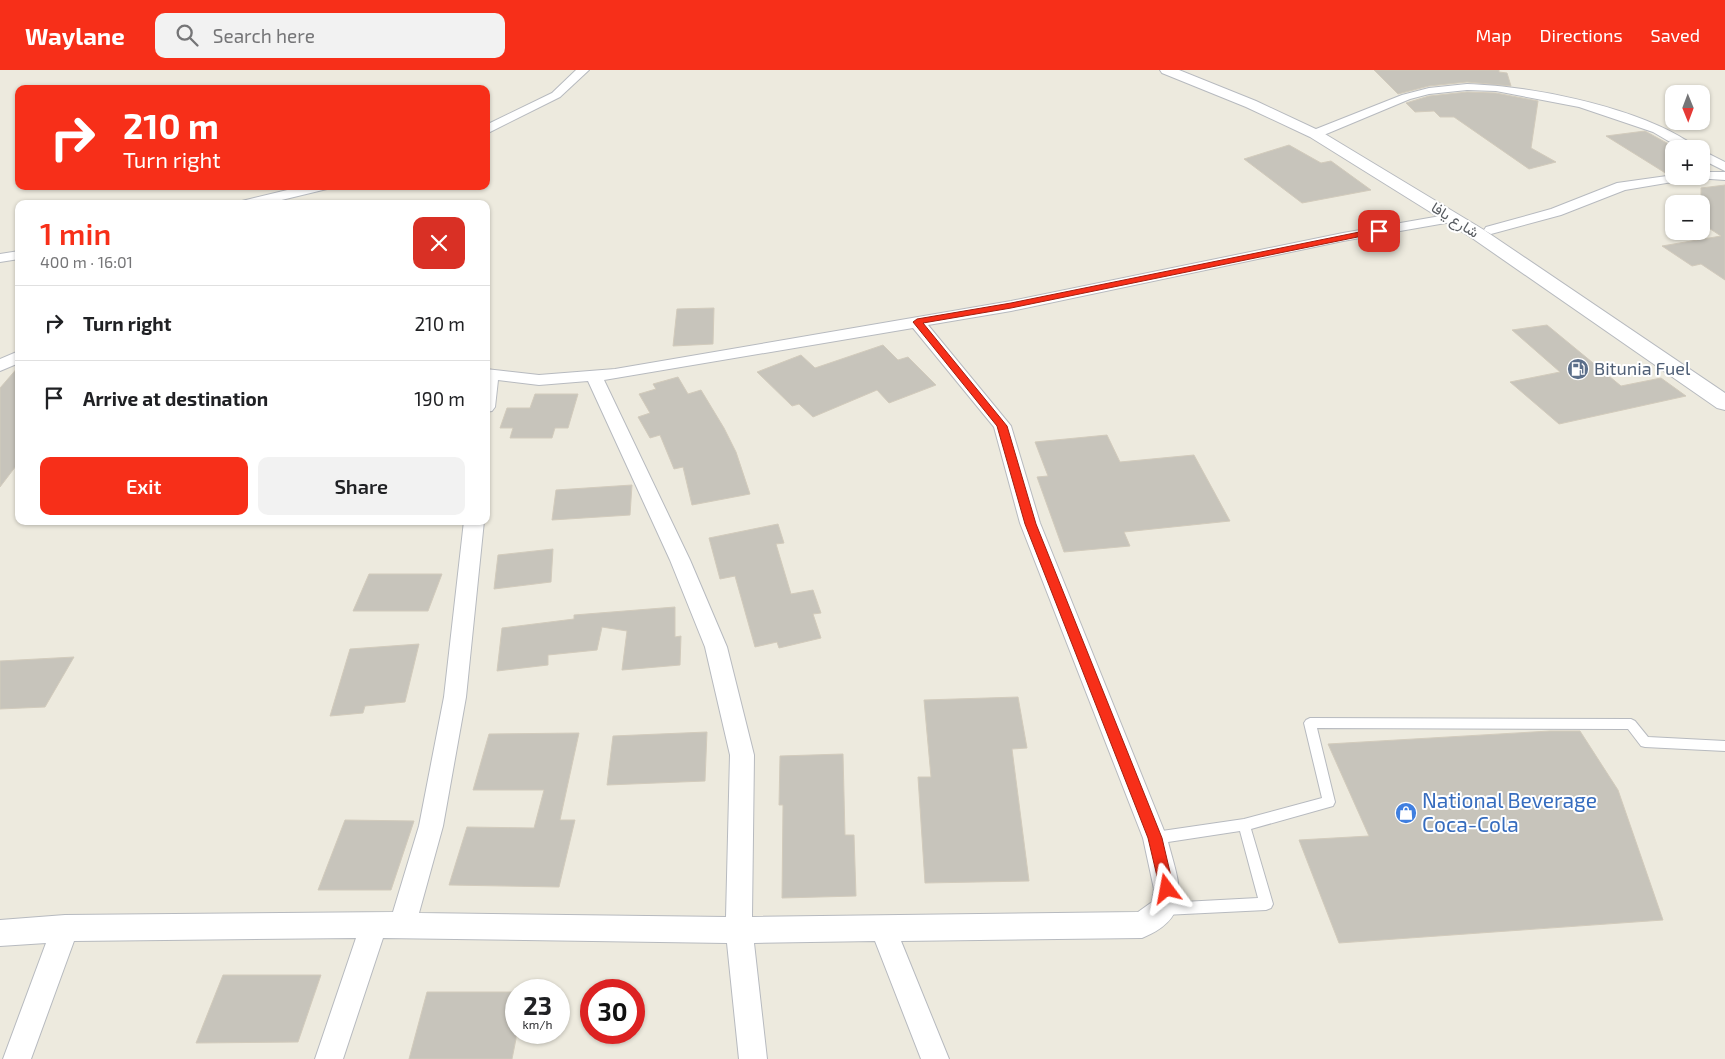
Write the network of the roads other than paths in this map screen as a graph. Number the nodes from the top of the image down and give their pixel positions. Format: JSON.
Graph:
{"nodes":[{"id":1,"x":583,"y":70,"type":"edge"},
{"id":2,"x":1173,"y":72,"type":"edge"},
{"id":3,"x":490,"y":128,"type":"edge"},
{"id":4,"x":1321,"y":132,"type":"junction"},
{"id":5,"x":1676,"y":140,"type":"edge"},
{"id":6,"x":1710,"y":159,"type":"edge"},
{"id":7,"x":1725,"y":167,"type":"edge"},
{"id":8,"x":1710,"y":176,"type":"edge"},
{"id":9,"x":1725,"y":176,"type":"edge"},
{"id":10,"x":1665,"y":180,"type":"edge"},
{"id":11,"x":305,"y":190,"type":"edge"},
{"id":12,"x":264,"y":200,"type":"edge"},
{"id":13,"x":1452,"y":218,"type":"junction"},
{"id":14,"x":1491,"y":230,"type":"junction"},
{"id":15,"x":15,"y":256,"type":"edge"},
{"id":16,"x":0,"y":258,"type":"edge"},
{"id":17,"x":917,"y":322,"type":"junction"},
{"id":18,"x":15,"y":358,"type":"edge"},
{"id":19,"x":0,"y":366,"type":"edge"},
{"id":20,"x":490,"y":374,"type":"edge"},
{"id":21,"x":594,"y":376,"type":"junction"},
{"id":22,"x":1725,"y":387,"type":"edge"},
{"id":23,"x":1725,"y":403,"type":"edge"},
{"id":24,"x":474,"y":525,"type":"edge"},
{"id":25,"x":1725,"y":746,"type":"edge"},
{"id":26,"x":1244,"y":825,"type":"junction"},
{"id":27,"x":1155,"y":838,"type":"junction"},
{"id":28,"x":1164,"y":909,"type":"junction"},
{"id":29,"x":374,"y":925,"type":"junction"},
{"id":30,"x":402,"y":925,"type":"junction"},
{"id":31,"x":65,"y":928,"type":"junction"},
{"id":32,"x":883,"y":929,"type":"junction"},
{"id":33,"x":739,"y":930,"type":"junction"},
{"id":34,"x":0,"y":933,"type":"edge"},
{"id":35,"x":17,"y":1059,"type":"edge"},
{"id":36,"x":329,"y":1059,"type":"edge"},
{"id":37,"x":753,"y":1059,"type":"edge"},
{"id":38,"x":935,"y":1059,"type":"edge"}],
"edges":[{"from":1,"to":3,"type":"street"},
{"from":2,"to":4,"type":"street","name":"شارع يافا"},
{"from":4,"to":5,"type":"street"},
{"from":4,"to":13,"type":"street","name":"شارع يافا"},
{"from":4,"to":14,"type":"street"},
{"from":6,"to":7,"type":"street"},
{"from":8,"to":9,"type":"street"},
{"from":10,"to":14,"type":"street"},
{"from":11,"to":12,"type":"street"},
{"from":13,"to":17,"type":"street"},
{"from":13,"to":23,"type":"street","name":"شارع يافا"},
{"from":14,"to":22,"type":"street"},
{"from":15,"to":16,"type":"street"},
{"from":17,"to":21,"type":"street"},
{"from":17,"to":27,"type":"street"},
{"from":18,"to":19,"type":"street"},
{"from":20,"to":21,"type":"street"},
{"from":21,"to":33,"type":"street"},
{"from":24,"to":30,"type":"street"},
{"from":25,"to":26,"type":"lane"},
{"from":26,"to":27,"type":"lane"},
{"from":26,"to":28,"type":"lane"},
{"from":27,"to":28,"type":"street"},
{"from":28,"to":32,"type":"street"},
{"from":29,"to":30,"type":"street"},
{"from":29,"to":31,"type":"street"},
{"from":29,"to":36,"type":"street"},
{"from":30,"to":33,"type":"street"},
{"from":31,"to":34,"type":"street"},
{"from":31,"to":35,"type":"street"},
{"from":32,"to":33,"type":"street"},
{"from":32,"to":38,"type":"street"},
{"from":33,"to":37,"type":"street"}]}
